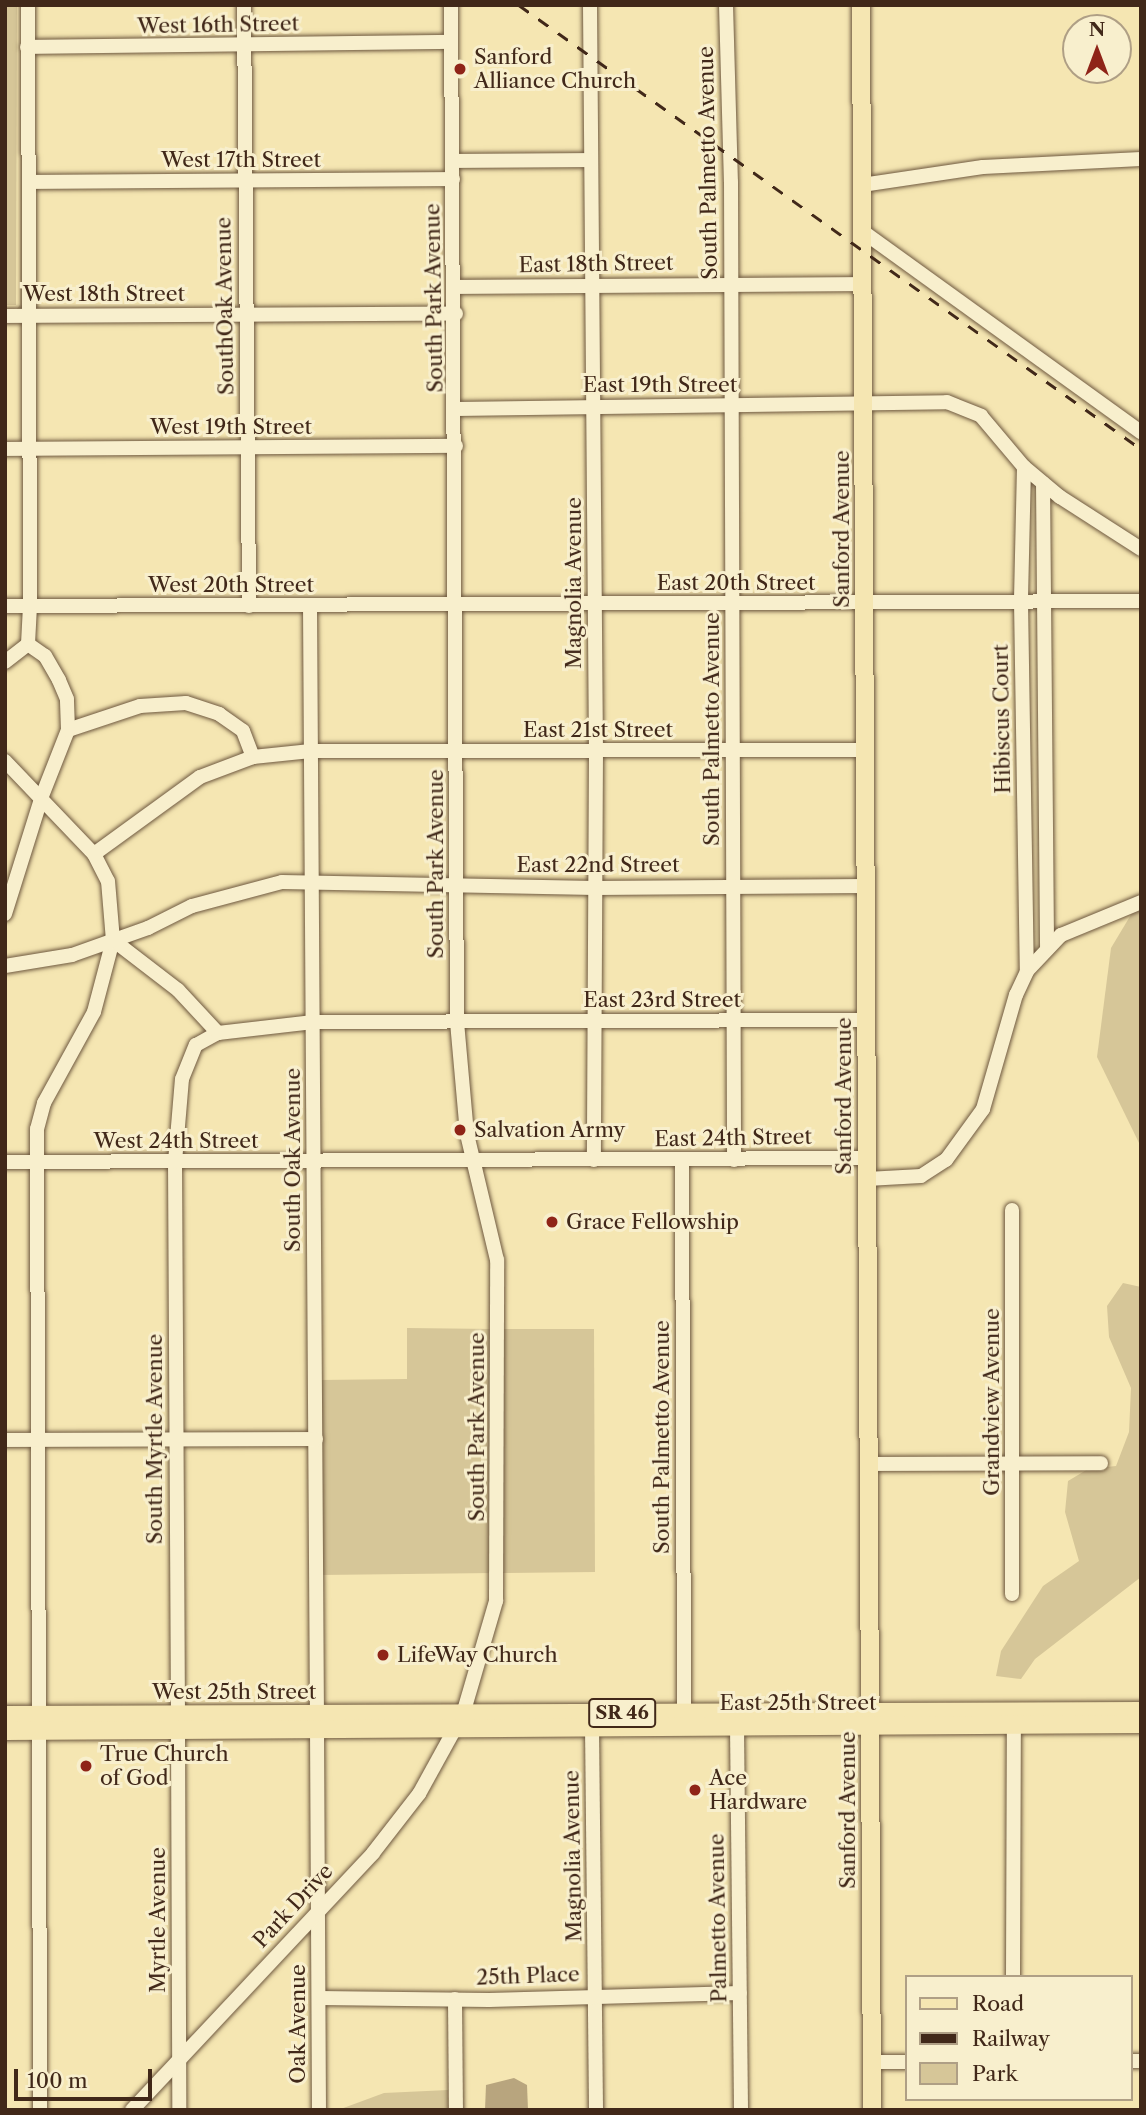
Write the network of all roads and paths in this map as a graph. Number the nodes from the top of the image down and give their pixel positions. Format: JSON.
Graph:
{"nodes":[{"id":1,"x":28,"y":5,"type":"edge"},
{"id":2,"x":244,"y":5,"type":"edge"},
{"id":3,"x":451,"y":5,"type":"edge"},
{"id":4,"x":590,"y":5,"type":"edge"},
{"id":5,"x":726,"y":5,"type":"edge"},
{"id":6,"x":861,"y":5,"type":"edge"},
{"id":7,"x":451,"y":42,"type":"junction"},
{"id":8,"x":245,"y":46,"type":"junction"},
{"id":9,"x":27,"y":47,"type":"junction"},
{"id":10,"x":1141,"y":159,"type":"edge"},
{"id":11,"x":591,"y":160,"type":"junction"},
{"id":12,"x":453,"y":161,"type":"junction"},
{"id":13,"x":453,"y":179,"type":"junction"},
{"id":14,"x":29,"y":182,"type":"junction"},
{"id":15,"x":245,"y":182,"type":"junction"},
{"id":16,"x":862,"y":185,"type":"junction"},
{"id":17,"x":862,"y":231,"type":"junction"},
{"id":18,"x":731,"y":284,"type":"junction"},
{"id":19,"x":863,"y":284,"type":"junction"},
{"id":20,"x":592,"y":285,"type":"junction"},
{"id":21,"x":455,"y":287,"type":"junction"},
{"id":22,"x":246,"y":314,"type":"junction"},
{"id":23,"x":456,"y":314,"type":"junction"},
{"id":24,"x":5,"y":316,"type":"edge"},
{"id":25,"x":28,"y":316,"type":"junction"},
{"id":26,"x":864,"y":402,"type":"junction"},
{"id":27,"x":594,"y":406,"type":"junction"},
{"id":28,"x":732,"y":406,"type":"junction"},
{"id":29,"x":457,"y":409,"type":"junction"},
{"id":30,"x":1141,"y":432,"type":"edge"},
{"id":31,"x":456,"y":446,"type":"junction"},
{"id":32,"x":5,"y":449,"type":"edge"},
{"id":33,"x":29,"y":449,"type":"junction"},
{"id":34,"x":248,"y":449,"type":"junction"},
{"id":35,"x":1024,"y":467,"type":"junction"},
{"id":36,"x":1043,"y":483,"type":"junction"},
{"id":37,"x":1141,"y":549,"type":"edge"},
{"id":38,"x":1021,"y":601,"type":"junction"},
{"id":39,"x":1043,"y":601,"type":"junction"},
{"id":40,"x":1141,"y":601,"type":"edge"},
{"id":41,"x":865,"y":603,"type":"junction"},
{"id":42,"x":595,"y":604,"type":"junction"},
{"id":43,"x":733,"y":604,"type":"junction"},
{"id":44,"x":310,"y":605,"type":"junction"},
{"id":45,"x":457,"y":605,"type":"junction"},
{"id":46,"x":5,"y":606,"type":"edge"},
{"id":47,"x":30,"y":606,"type":"junction"},
{"id":48,"x":248,"y":606,"type":"junction"},
{"id":49,"x":28,"y":644,"type":"junction"},
{"id":50,"x":5,"y":662,"type":"edge"},
{"id":51,"x":68,"y":730,"type":"junction"},
{"id":52,"x":734,"y":750,"type":"junction"},
{"id":53,"x":865,"y":750,"type":"junction"},
{"id":54,"x":311,"y":751,"type":"junction"},
{"id":55,"x":457,"y":751,"type":"junction"},
{"id":56,"x":596,"y":751,"type":"junction"},
{"id":57,"x":253,"y":757,"type":"junction"},
{"id":58,"x":5,"y":761,"type":"edge"},
{"id":59,"x":42,"y":796,"type":"junction"},
{"id":60,"x":94,"y":854,"type":"junction"},
{"id":61,"x":312,"y":882,"type":"junction"},
{"id":62,"x":456,"y":884,"type":"junction"},
{"id":63,"x":733,"y":886,"type":"junction"},
{"id":64,"x":866,"y":886,"type":"junction"},
{"id":65,"x":595,"y":888,"type":"junction"},
{"id":66,"x":1141,"y":902,"type":"edge"},
{"id":67,"x":5,"y":914,"type":"edge"},
{"id":68,"x":113,"y":940,"type":"junction"},
{"id":69,"x":1047,"y":949,"type":"junction"},
{"id":70,"x":5,"y":966,"type":"edge"},
{"id":71,"x":1027,"y":971,"type":"junction"},
{"id":72,"x":867,"y":1020,"type":"junction"},
{"id":73,"x":457,"y":1021,"type":"junction"},
{"id":74,"x":594,"y":1021,"type":"junction"},
{"id":75,"x":733,"y":1021,"type":"junction"},
{"id":76,"x":313,"y":1022,"type":"junction"},
{"id":77,"x":218,"y":1033,"type":"junction"},
{"id":78,"x":867,"y":1157,"type":"junction"},
{"id":79,"x":594,"y":1160,"type":"junction"},
{"id":80,"x":734,"y":1160,"type":"junction"},
{"id":81,"x":314,"y":1161,"type":"junction"},
{"id":82,"x":474,"y":1161,"type":"junction"},
{"id":83,"x":682,"y":1161,"type":"junction"},
{"id":84,"x":36,"y":1162,"type":"junction"},
{"id":85,"x":174,"y":1162,"type":"junction"},
{"id":86,"x":5,"y":1163,"type":"edge"},
{"id":87,"x":867,"y":1179,"type":"junction"},
{"id":88,"x":1013,"y":1210,"type":"dead end"},
{"id":89,"x":316,"y":1439,"type":"junction"},
{"id":90,"x":5,"y":1440,"type":"edge"},
{"id":91,"x":37,"y":1440,"type":"junction"},
{"id":92,"x":177,"y":1440,"type":"junction"},
{"id":93,"x":1013,"y":1463,"type":"junction"},
{"id":94,"x":1101,"y":1463,"type":"dead end"},
{"id":95,"x":868,"y":1464,"type":"junction"},
{"id":96,"x":1012,"y":1594,"type":"dead end"},
{"id":97,"x":1141,"y":1711,"type":"edge"},
{"id":98,"x":684,"y":1713,"type":"junction"},
{"id":99,"x":711,"y":1713,"type":"junction"},
{"id":100,"x":5,"y":1714,"type":"edge"},
{"id":101,"x":1141,"y":1718,"type":"edge"},
{"id":102,"x":871,"y":1719,"type":"junction"},
{"id":103,"x":459,"y":1721,"type":"junction"},
{"id":104,"x":39,"y":1722,"type":"junction"},
{"id":105,"x":178,"y":1722,"type":"junction"},
{"id":106,"x":317,"y":1722,"type":"junction"},
{"id":107,"x":1014,"y":1724,"type":"junction"},
{"id":108,"x":1087,"y":1724,"type":"junction"},
{"id":109,"x":1141,"y":1724,"type":"edge"},
{"id":110,"x":737,"y":1726,"type":"junction"},
{"id":111,"x":592,"y":1727,"type":"junction"},
{"id":112,"x":661,"y":1727,"type":"junction"},
{"id":113,"x":5,"y":1731,"type":"edge"},
{"id":114,"x":319,"y":1908,"type":"junction"},
{"id":115,"x":1013,"y":1975,"type":"edge"},
{"id":116,"x":740,"y":1993,"type":"junction"},
{"id":117,"x":596,"y":1994,"type":"junction"},
{"id":118,"x":319,"y":1998,"type":"junction"},
{"id":119,"x":455,"y":1999,"type":"junction"},
{"id":120,"x":179,"y":2059,"type":"junction"},
{"id":121,"x":871,"y":2062,"type":"junction"},
{"id":122,"x":904,"y":2062,"type":"edge"},
{"id":123,"x":40,"y":2110,"type":"edge"},
{"id":124,"x":132,"y":2110,"type":"edge"},
{"id":125,"x":179,"y":2110,"type":"edge"},
{"id":126,"x":319,"y":2110,"type":"edge"},
{"id":127,"x":456,"y":2110,"type":"edge"},
{"id":128,"x":596,"y":2110,"type":"edge"},
{"id":129,"x":741,"y":2110,"type":"edge"},
{"id":130,"x":872,"y":2110,"type":"edge"}],
"edges":[{"from":1,"to":9,"type":"street"},
{"from":2,"to":8,"type":"street","name":"SouthOak Avenue"},
{"from":3,"to":7,"type":"street","name":"South Park Avenue"},
{"from":4,"to":11,"type":"street","name":"Magnolia Avenue"},
{"from":5,"to":18,"type":"street","name":"South Palmetto Avenue"},
{"from":6,"to":16,"type":"main road","name":"Sanford Avenue"},
{"from":7,"to":8,"type":"street","name":"West 16th Street"},
{"from":7,"to":12,"type":"street","name":"South Park Avenue"},
{"from":8,"to":9,"type":"street","name":"West 16th Street"},
{"from":8,"to":15,"type":"street","name":"SouthOak Avenue"},
{"from":9,"to":14,"type":"street"},
{"from":10,"to":16,"type":"street"},
{"from":11,"to":12,"type":"street"},
{"from":11,"to":20,"type":"street","name":"Magnolia Avenue"},
{"from":12,"to":13,"type":"street","name":"South Park Avenue"},
{"from":13,"to":15,"type":"street","name":"West 17th Street"},
{"from":13,"to":21,"type":"street","name":"South Park Avenue"},
{"from":14,"to":15,"type":"street","name":"West 17th Street"},
{"from":14,"to":25,"type":"street"},
{"from":15,"to":22,"type":"street","name":"SouthOak Avenue"},
{"from":16,"to":17,"type":"main road","name":"Sanford Avenue"},
{"from":17,"to":19,"type":"main road","name":"Sanford Avenue"},
{"from":17,"to":30,"type":"street"},
{"from":18,"to":19,"type":"street","name":"East 18th Street"},
{"from":18,"to":20,"type":"street","name":"East 18th Street"},
{"from":18,"to":28,"type":"street","name":"South Palmetto Avenue"},
{"from":19,"to":26,"type":"main road","name":"Sanford Avenue"},
{"from":20,"to":21,"type":"street","name":"East 18th Street"},
{"from":20,"to":27,"type":"street","name":"Magnolia Avenue"},
{"from":21,"to":23,"type":"street","name":"South Park Avenue"},
{"from":22,"to":23,"type":"street","name":"West 18th Street"},
{"from":22,"to":25,"type":"street","name":"West 18th Street"},
{"from":22,"to":34,"type":"street","name":"SouthOak Avenue"},
{"from":23,"to":29,"type":"street","name":"South Park Avenue"},
{"from":24,"to":25,"type":"street","name":"West 18th Street"},
{"from":25,"to":33,"type":"street"},
{"from":26,"to":28,"type":"street","name":"East 19th Street"},
{"from":26,"to":35,"type":"street"},
{"from":26,"to":41,"type":"main road","name":"Sanford Avenue"},
{"from":27,"to":28,"type":"street","name":"East 19th Street"},
{"from":27,"to":29,"type":"street","name":"East 19th Street"},
{"from":27,"to":42,"type":"street","name":"Magnolia Avenue"},
{"from":28,"to":43,"type":"street","name":"South Palmetto Avenue"},
{"from":29,"to":31,"type":"street","name":"South Park Avenue"},
{"from":31,"to":34,"type":"street","name":"West 19th Street"},
{"from":31,"to":45,"type":"street","name":"South Park Avenue"},
{"from":32,"to":33,"type":"street","name":"West 19th Street"},
{"from":33,"to":34,"type":"street","name":"West 19th Street"},
{"from":33,"to":47,"type":"street"},
{"from":34,"to":48,"type":"street","name":"SouthOak Avenue"},
{"from":35,"to":36,"type":"street"},
{"from":35,"to":38,"type":"street","name":"Hibiscus Court"},
{"from":36,"to":37,"type":"street"},
{"from":36,"to":39,"type":"street","name":"Hibiscus Court"},
{"from":38,"to":39,"type":"street","name":"East 20th Street"},
{"from":38,"to":41,"type":"street","name":"East 20th Street"},
{"from":38,"to":71,"type":"street","name":"Hibiscus Court"},
{"from":39,"to":40,"type":"street","name":"East 20th Street"},
{"from":39,"to":69,"type":"street","name":"Hibiscus Court"},
{"from":41,"to":43,"type":"street","name":"East 20th Street"},
{"from":41,"to":53,"type":"main road","name":"Sanford Avenue"},
{"from":42,"to":43,"type":"street","name":"East 20th Street"},
{"from":42,"to":45,"type":"street","name":"East 20th Street"},
{"from":42,"to":56,"type":"street","name":"Magnolia Avenue"},
{"from":43,"to":52,"type":"street","name":"South Palmetto Avenue"},
{"from":44,"to":45,"type":"street","name":"West 20th Street"},
{"from":44,"to":48,"type":"street","name":"West 20th Street"},
{"from":44,"to":54,"type":"street","name":"South Oak Avenue"},
{"from":45,"to":55,"type":"street","name":"South Park Avenue"},
{"from":46,"to":47,"type":"street","name":"West 20th Street"},
{"from":47,"to":48,"type":"street","name":"West 20th Street"},
{"from":47,"to":49,"type":"street"},
{"from":49,"to":50,"type":"street"},
{"from":49,"to":51,"type":"street"},
{"from":51,"to":57,"type":"street"},
{"from":51,"to":59,"type":"street"},
{"from":52,"to":53,"type":"street","name":"East 21st Street"},
{"from":52,"to":56,"type":"street","name":"East 21st Street"},
{"from":52,"to":63,"type":"street","name":"South Palmetto Avenue"},
{"from":53,"to":64,"type":"main road","name":"Sanford Avenue"},
{"from":54,"to":55,"type":"street","name":"East 21st Street"},
{"from":54,"to":57,"type":"street","name":"East 21st Street"},
{"from":54,"to":61,"type":"street","name":"South Oak Avenue"},
{"from":55,"to":56,"type":"street","name":"East 21st Street"},
{"from":55,"to":62,"type":"street","name":"South Park Avenue"},
{"from":56,"to":65,"type":"street","name":"Magnolia Avenue"},
{"from":57,"to":60,"type":"street","name":"East 21st Street"},
{"from":58,"to":59,"type":"street"},
{"from":59,"to":60,"type":"street"},
{"from":59,"to":67,"type":"street"},
{"from":60,"to":68,"type":"street"},
{"from":61,"to":62,"type":"street","name":"East 22nd Street"},
{"from":61,"to":68,"type":"street","name":"East 22nd Street"},
{"from":61,"to":76,"type":"street","name":"South Oak Avenue"},
{"from":62,"to":65,"type":"street","name":"East 22nd Street"},
{"from":62,"to":73,"type":"street","name":"South Park Avenue"},
{"from":63,"to":64,"type":"street","name":"East 22nd Street"},
{"from":63,"to":65,"type":"street","name":"East 22nd Street"},
{"from":63,"to":75,"type":"street","name":"South Palmetto Avenue"},
{"from":64,"to":72,"type":"main road","name":"Sanford Avenue"},
{"from":65,"to":74,"type":"street","name":"Magnolia Avenue"},
{"from":66,"to":69,"type":"street"},
{"from":68,"to":70,"type":"street","name":"East 22nd Street"},
{"from":68,"to":77,"type":"street"},
{"from":68,"to":84,"type":"street"},
{"from":69,"to":71,"type":"street"},
{"from":71,"to":87,"type":"street"},
{"from":72,"to":75,"type":"street","name":"East 23rd Street"},
{"from":72,"to":78,"type":"main road","name":"Sanford Avenue"},
{"from":73,"to":74,"type":"street","name":"East 23rd Street"},
{"from":73,"to":76,"type":"street","name":"East 23rd Street"},
{"from":73,"to":82,"type":"street","name":"South Park Avenue"},
{"from":74,"to":75,"type":"street","name":"East 23rd Street"},
{"from":74,"to":79,"type":"street","name":"Magnolia Avenue"},
{"from":75,"to":80,"type":"street","name":"South Palmetto Avenue"},
{"from":76,"to":77,"type":"street","name":"East 23rd Street"},
{"from":76,"to":81,"type":"street","name":"South Oak Avenue"},
{"from":77,"to":85,"type":"street","name":"South Myrtle Avenue"},
{"from":78,"to":80,"type":"street","name":"East 24th Street"},
{"from":78,"to":87,"type":"main road","name":"Sanford Avenue"},
{"from":79,"to":82,"type":"street","name":"East 24th Street"},
{"from":79,"to":83,"type":"street","name":"East 24th Street"},
{"from":80,"to":83,"type":"street","name":"East 24th Street"},
{"from":81,"to":82,"type":"street","name":"West 24th Street"},
{"from":81,"to":85,"type":"street","name":"West 24th Street"},
{"from":81,"to":89,"type":"street","name":"South Oak Avenue"},
{"from":82,"to":103,"type":"street","name":"South Park Avenue"},
{"from":83,"to":98,"type":"street","name":"South Palmetto Avenue"},
{"from":84,"to":85,"type":"street","name":"West 24th Street"},
{"from":84,"to":86,"type":"street","name":"West 24th Street"},
{"from":84,"to":91,"type":"street"},
{"from":85,"to":92,"type":"street","name":"South Myrtle Avenue"},
{"from":87,"to":95,"type":"main road","name":"Sanford Avenue"},
{"from":88,"to":93,"type":"street","name":"Grandview Avenue"},
{"from":89,"to":92,"type":"street"},
{"from":89,"to":106,"type":"street","name":"South Oak Avenue"},
{"from":90,"to":91,"type":"street"},
{"from":91,"to":92,"type":"street"},
{"from":91,"to":104,"type":"street"},
{"from":92,"to":105,"type":"street","name":"South Myrtle Avenue"},
{"from":93,"to":94,"type":"street"},
{"from":93,"to":95,"type":"street"},
{"from":93,"to":96,"type":"street","name":"Grandview Avenue"},
{"from":95,"to":102,"type":"main road","name":"Sanford Avenue"},
{"from":97,"to":102,"type":"main road","name":"East 25th Street","number":"SR 46"},
{"from":98,"to":99,"type":"main road","name":"East 25th Street","number":"SR 46"},
{"from":98,"to":103,"type":"main road","name":"East 25th Street","number":"SR 46"},
{"from":99,"to":102,"type":"main road","name":"East 25th Street","number":"SR 46"},
{"from":99,"to":112,"type":"main road"},
{"from":100,"to":104,"type":"main road","name":"West 25th Street","number":"SR 46"},
{"from":101,"to":108,"type":"main road"},
{"from":102,"to":107,"type":"main road","name":"East 25th Street","number":"SR 46"},
{"from":102,"to":110,"type":"main road","name":"East 25th Street","number":"SR 46"},
{"from":102,"to":121,"type":"main road","name":"Sanford Avenue"},
{"from":103,"to":106,"type":"main road","name":"West 25th Street","number":"SR 46"},
{"from":103,"to":111,"type":"main road","name":"East 25th Street","number":"SR 46"},
{"from":103,"to":114,"type":"street","name":"Park Drive"},
{"from":104,"to":105,"type":"main road","name":"West 25th Street","number":"SR 46"},
{"from":104,"to":113,"type":"main road","name":"West 25th Street","number":"SR 46"},
{"from":104,"to":123,"type":"street"},
{"from":105,"to":106,"type":"main road","name":"West 25th Street","number":"SR 46"},
{"from":105,"to":106,"type":"main road","name":"West 25th Street","number":"SR 46"},
{"from":105,"to":120,"type":"street","name":"Myrtle Avenue"},
{"from":106,"to":114,"type":"street","name":"Oak Avenue"},
{"from":107,"to":108,"type":"main road","name":"East 25th Street","number":"SR 46"},
{"from":107,"to":115,"type":"street"},
{"from":108,"to":109,"type":"main road","name":"East 25th Street","number":"SR 46"},
{"from":110,"to":112,"type":"main road","name":"East 25th Street","number":"SR 46"},
{"from":110,"to":116,"type":"street","name":"Palmetto Avenue"},
{"from":111,"to":112,"type":"main road","name":"East 25th Street","number":"SR 46"},
{"from":111,"to":117,"type":"street","name":"Magnolia Avenue"},
{"from":114,"to":118,"type":"street","name":"Oak Avenue"},
{"from":114,"to":120,"type":"street","name":"Park Drive"},
{"from":116,"to":117,"type":"street","name":"25th Place"},
{"from":116,"to":129,"type":"street","name":"Palmetto Avenue"},
{"from":117,"to":119,"type":"street","name":"25th Place"},
{"from":117,"to":128,"type":"street","name":"Magnolia Avenue"},
{"from":118,"to":119,"type":"street","name":"25th Place"},
{"from":118,"to":126,"type":"street","name":"Oak Avenue"},
{"from":119,"to":127,"type":"street"},
{"from":120,"to":124,"type":"street","name":"Park Drive"},
{"from":120,"to":125,"type":"street","name":"Myrtle Avenue"},
{"from":121,"to":122,"type":"street"},
{"from":121,"to":130,"type":"main road","name":"Sanford Avenue"}]}
